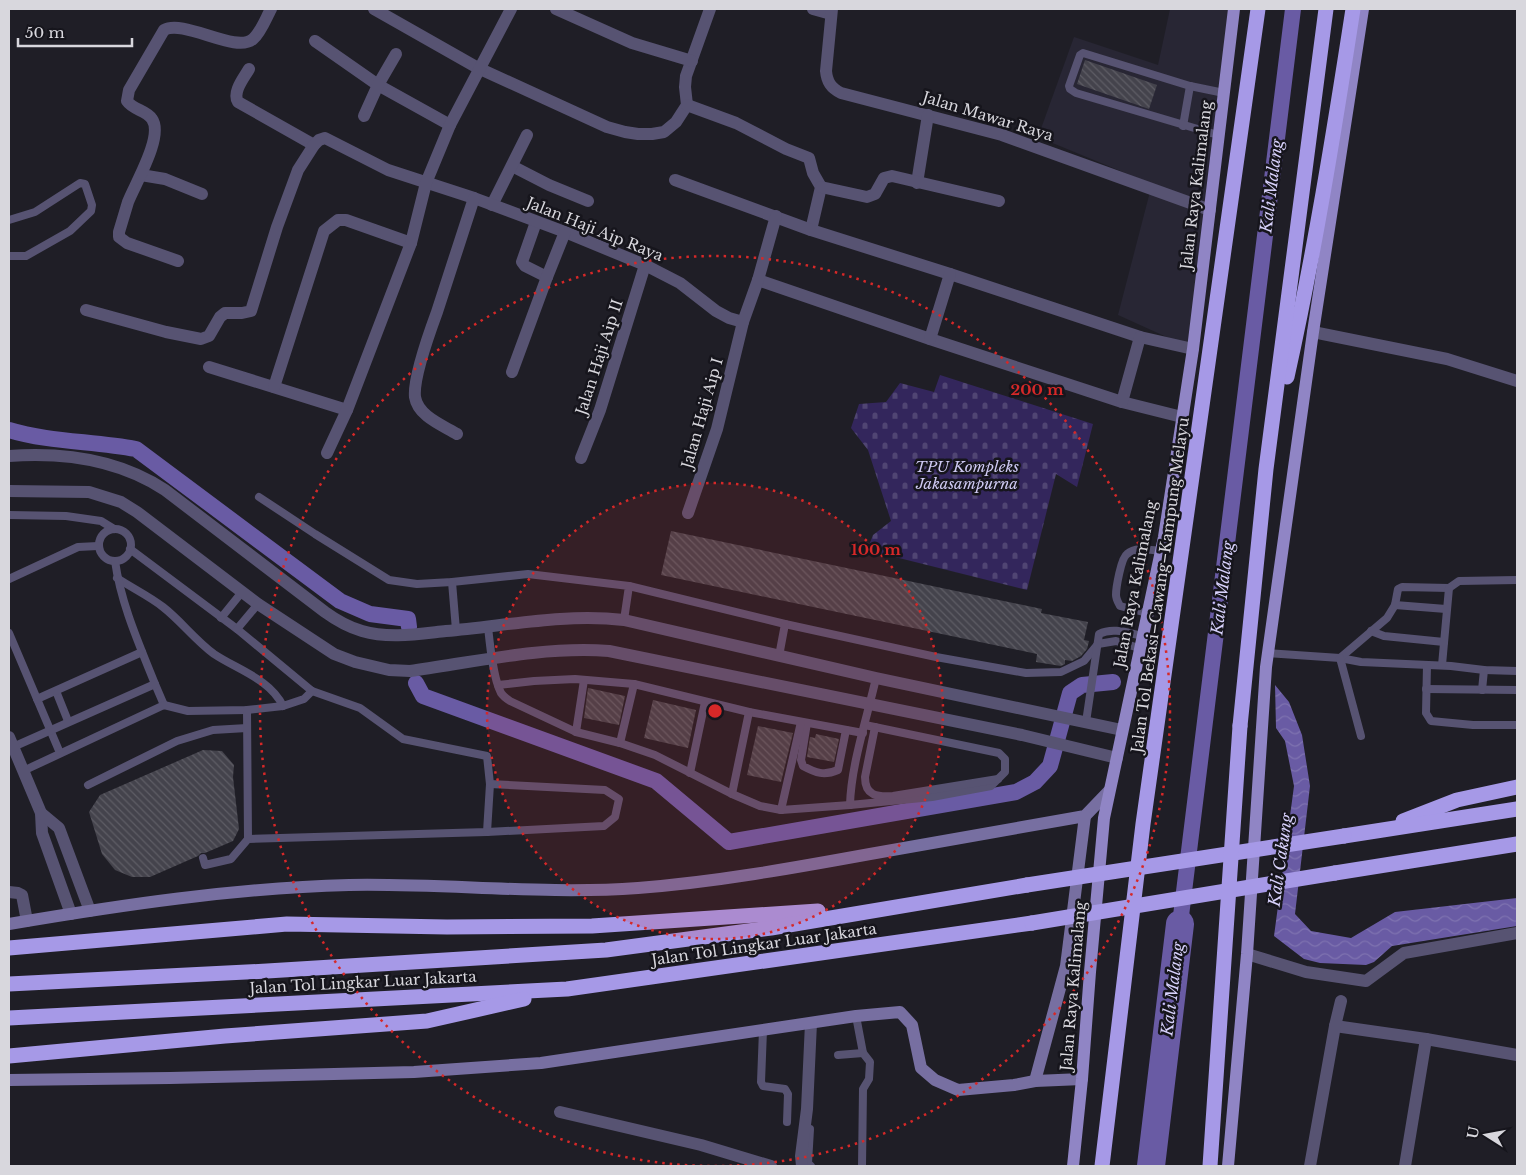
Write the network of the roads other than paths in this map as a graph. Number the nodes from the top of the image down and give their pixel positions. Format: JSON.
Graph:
{"nodes":[{"id":1,"x":272,"y":9,"type":"edge"},
{"id":2,"x":374,"y":9,"type":"edge"},
{"id":3,"x":511,"y":9,"type":"edge"},
{"id":4,"x":556,"y":9,"type":"edge"},
{"id":5,"x":710,"y":9,"type":"edge"},
{"id":6,"x":813,"y":9,"type":"edge"},
{"id":7,"x":1234,"y":9,"type":"edge"},
{"id":8,"x":1258,"y":9,"type":"edge"},
{"id":9,"x":1326,"y":9,"type":"edge"},
{"id":10,"x":1353,"y":9,"type":"edge"},
{"id":11,"x":1363,"y":9,"type":"edge"},
{"id":12,"x":831,"y":11,"type":"edge"},
{"id":13,"x":582,"y":14,"type":"edge"},
{"id":14,"x":315,"y":41,"type":"dead end"},
{"id":15,"x":396,"y":54,"type":"dead end"},
{"id":16,"x":692,"y":61,"type":"junction"},
{"id":17,"x":478,"y":68,"type":"junction"},
{"id":18,"x":249,"y":69,"type":"dead end"},
{"id":19,"x":378,"y":85,"type":"junction"},
{"id":20,"x":1190,"y":86,"type":"junction"},
{"id":21,"x":1224,"y":93,"type":"junction"},
{"id":22,"x":687,"y":105,"type":"junction"},
{"id":23,"x":928,"y":115,"type":"junction"},
{"id":24,"x":364,"y":116,"type":"dead end"},
{"id":25,"x":450,"y":125,"type":"junction"},
{"id":26,"x":1183,"y":126,"type":"junction"},
{"id":27,"x":527,"y":135,"type":"dead end"},
{"id":28,"x":1218,"y":136,"type":"junction"},
{"id":29,"x":314,"y":145,"type":"junction"},
{"id":30,"x":512,"y":166,"type":"junction"},
{"id":31,"x":141,"y":175,"type":"junction"},
{"id":32,"x":675,"y":180,"type":"dead end"},
{"id":33,"x":426,"y":183,"type":"junction"},
{"id":34,"x":917,"y":183,"type":"junction"},
{"id":35,"x":820,"y":187,"type":"junction"},
{"id":36,"x":202,"y":194,"type":"dead end"},
{"id":37,"x":474,"y":198,"type":"junction"},
{"id":38,"x":999,"y":200,"type":"dead end"},
{"id":39,"x":588,"y":201,"type":"dead end"},
{"id":40,"x":492,"y":205,"type":"junction"},
{"id":41,"x":1210,"y":210,"type":"junction"},
{"id":42,"x":776,"y":216,"type":"junction"},
{"id":43,"x":9,"y":220,"type":"edge"},
{"id":44,"x":536,"y":222,"type":"junction"},
{"id":45,"x":811,"y":230,"type":"junction"},
{"id":46,"x":565,"y":232,"type":"junction"},
{"id":47,"x":411,"y":243,"type":"junction"},
{"id":48,"x":9,"y":256,"type":"edge"},
{"id":49,"x":178,"y":261,"type":"dead end"},
{"id":50,"x":645,"y":265,"type":"junction"},
{"id":51,"x":950,"y":274,"type":"junction"},
{"id":52,"x":547,"y":277,"type":"junction"},
{"id":53,"x":758,"y":280,"type":"junction"},
{"id":54,"x":86,"y":310,"type":"dead end"},
{"id":55,"x":743,"y":322,"type":"junction"},
{"id":56,"x":1313,"y":332,"type":"junction"},
{"id":57,"x":1140,"y":337,"type":"junction"},
{"id":58,"x":930,"y":339,"type":"junction"},
{"id":59,"x":1193,"y":349,"type":"junction"},
{"id":60,"x":209,"y":367,"type":"dead end"},
{"id":61,"x":512,"y":372,"type":"dead end"},
{"id":62,"x":1517,"y":381,"type":"edge"},
{"id":63,"x":274,"y":387,"type":"junction"},
{"id":64,"x":1122,"y":402,"type":"junction"},
{"id":65,"x":347,"y":410,"type":"junction"},
{"id":66,"x":1182,"y":417,"type":"junction"},
{"id":67,"x":457,"y":434,"type":"dead end"},
{"id":68,"x":327,"y":454,"type":"dead end"},
{"id":69,"x":9,"y":456,"type":"edge"},
{"id":70,"x":581,"y":458,"type":"dead end"},
{"id":71,"x":1266,"y":469,"type":"junction"},
{"id":72,"x":9,"y":491,"type":"edge"},
{"id":73,"x":259,"y":497,"type":"dead end"},
{"id":74,"x":688,"y":512,"type":"dead end"},
{"id":75,"x":9,"y":514,"type":"edge"},
{"id":76,"x":114,"y":528,"type":"junction"},
{"id":77,"x":98,"y":546,"type":"junction"},
{"id":78,"x":130,"y":549,"type":"junction"},
{"id":79,"x":1161,"y":551,"type":"junction"},
{"id":80,"x":115,"y":561,"type":"junction"},
{"id":81,"x":117,"y":578,"type":"junction"},
{"id":82,"x":9,"y":579,"type":"edge"},
{"id":83,"x":1517,"y":580,"type":"edge"},
{"id":84,"x":452,"y":582,"type":"junction"},
{"id":85,"x":628,"y":586,"type":"junction"},
{"id":86,"x":1449,"y":588,"type":"junction"},
{"id":87,"x":242,"y":592,"type":"junction"},
{"id":88,"x":258,"y":604,"type":"junction"},
{"id":89,"x":1395,"y":605,"type":"junction"},
{"id":90,"x":1446,"y":609,"type":"junction"},
{"id":91,"x":1147,"y":613,"type":"junction"},
{"id":92,"x":221,"y":618,"type":"junction"},
{"id":93,"x":624,"y":620,"type":"junction"},
{"id":94,"x":785,"y":624,"type":"junction"},
{"id":95,"x":488,"y":627,"type":"junction"},
{"id":96,"x":237,"y":630,"type":"junction"},
{"id":97,"x":456,"y":630,"type":"junction"},
{"id":98,"x":1370,"y":631,"type":"junction"},
{"id":99,"x":9,"y":633,"type":"edge"},
{"id":100,"x":1141,"y":642,"type":"junction"},
{"id":101,"x":1444,"y":642,"type":"junction"},
{"id":102,"x":1098,"y":644,"type":"junction"},
{"id":103,"x":142,"y":652,"type":"junction"},
{"id":104,"x":1268,"y":653,"type":"junction"},
{"id":105,"x":779,"y":656,"type":"junction"},
{"id":106,"x":1340,"y":658,"type":"junction"},
{"id":107,"x":492,"y":659,"type":"junction"},
{"id":108,"x":1427,"y":665,"type":"junction"},
{"id":109,"x":1442,"y":665,"type":"junction"},
{"id":110,"x":1484,"y":670,"type":"junction"},
{"id":111,"x":1517,"y":671,"type":"edge"},
{"id":112,"x":876,"y":678,"type":"junction"},
{"id":113,"x":584,"y":680,"type":"junction"},
{"id":114,"x":155,"y":684,"type":"junction"},
{"id":115,"x":634,"y":684,"type":"junction"},
{"id":116,"x":498,"y":685,"type":"junction"},
{"id":117,"x":1426,"y":688,"type":"junction"},
{"id":118,"x":1482,"y":690,"type":"junction"},
{"id":119,"x":1517,"y":690,"type":"edge"},
{"id":120,"x":56,"y":691,"type":"junction"},
{"id":121,"x":312,"y":691,"type":"junction"},
{"id":122,"x":37,"y":699,"type":"junction"},
{"id":123,"x":705,"y":702,"type":"junction"},
{"id":124,"x":164,"y":705,"type":"junction"},
{"id":125,"x":870,"y":705,"type":"junction"},
{"id":126,"x":283,"y":706,"type":"junction"},
{"id":127,"x":247,"y":710,"type":"junction"},
{"id":128,"x":749,"y":712,"type":"junction"},
{"id":129,"x":1085,"y":718,"type":"junction"},
{"id":130,"x":68,"y":721,"type":"junction"},
{"id":131,"x":804,"y":722,"type":"junction"},
{"id":132,"x":865,"y":725,"type":"junction"},
{"id":133,"x":1517,"y":725,"type":"edge"},
{"id":134,"x":875,"y":727,"type":"junction"},
{"id":135,"x":247,"y":728,"type":"junction"},
{"id":136,"x":50,"y":729,"type":"junction"},
{"id":137,"x":846,"y":730,"type":"junction"},
{"id":138,"x":1122,"y":730,"type":"junction"},
{"id":139,"x":576,"y":732,"type":"junction"},
{"id":140,"x":863,"y":733,"type":"junction"},
{"id":141,"x":1361,"y":736,"type":"dead end"},
{"id":142,"x":11,"y":742,"type":"edge"},
{"id":143,"x":620,"y":743,"type":"junction"},
{"id":144,"x":60,"y":753,"type":"junction"},
{"id":145,"x":1117,"y":758,"type":"junction"},
{"id":146,"x":23,"y":771,"type":"junction"},
{"id":147,"x":690,"y":773,"type":"junction"},
{"id":148,"x":1000,"y":779,"type":"junction"},
{"id":149,"x":490,"y":784,"type":"junction"},
{"id":150,"x":88,"y":785,"type":"dead end"},
{"id":151,"x":1517,"y":788,"type":"edge"},
{"id":152,"x":1110,"y":791,"type":"junction"},
{"id":153,"x":732,"y":794,"type":"junction"},
{"id":154,"x":850,"y":805,"type":"junction"},
{"id":155,"x":1517,"y":809,"type":"edge"},
{"id":156,"x":781,"y":810,"type":"junction"},
{"id":157,"x":41,"y":813,"type":"junction"},
{"id":158,"x":1084,"y":816,"type":"junction"},
{"id":159,"x":487,"y":832,"type":"junction"},
{"id":160,"x":1376,"y":832,"type":"junction"},
{"id":161,"x":248,"y":840,"type":"junction"},
{"id":162,"x":1517,"y":844,"type":"edge"},
{"id":163,"x":203,"y":858,"type":"dead end"},
{"id":164,"x":9,"y":892,"type":"edge"},
{"id":165,"x":902,"y":905,"type":"junction"},
{"id":166,"x":90,"y":910,"type":"junction"},
{"id":167,"x":71,"y":914,"type":"junction"},
{"id":168,"x":27,"y":921,"type":"junction"},
{"id":169,"x":9,"y":924,"type":"edge"},
{"id":170,"x":1517,"y":933,"type":"edge"},
{"id":171,"x":9,"y":948,"type":"edge"},
{"id":172,"x":1247,"y":954,"type":"junction"},
{"id":173,"x":9,"y":984,"type":"edge"},
{"id":174,"x":567,"y":989,"type":"junction"},
{"id":175,"x":1341,"y":1001,"type":"dead end"},
{"id":176,"x":856,"y":1016,"type":"junction"},
{"id":177,"x":9,"y":1018,"type":"edge"},
{"id":178,"x":814,"y":1022,"type":"junction"},
{"id":179,"x":1335,"y":1026,"type":"junction"},
{"id":180,"x":763,"y":1030,"type":"junction"},
{"id":181,"x":1426,"y":1039,"type":"junction"},
{"id":182,"x":863,"y":1053,"type":"junction"},
{"id":183,"x":838,"y":1055,"type":"dead end"},
{"id":184,"x":1517,"y":1055,"type":"edge"},
{"id":185,"x":9,"y":1056,"type":"edge"},
{"id":186,"x":1082,"y":1079,"type":"junction"},
{"id":187,"x":9,"y":1080,"type":"edge"},
{"id":188,"x":1035,"y":1081,"type":"junction"},
{"id":189,"x":560,"y":1112,"type":"dead end"},
{"id":190,"x":787,"y":1122,"type":"dead end"},
{"id":191,"x":770,"y":1166,"type":"edge"},
{"id":192,"x":802,"y":1166,"type":"edge"},
{"id":193,"x":810,"y":1166,"type":"edge"},
{"id":194,"x":862,"y":1166,"type":"edge"},
{"id":195,"x":1073,"y":1166,"type":"edge"},
{"id":196,"x":1102,"y":1166,"type":"edge"},
{"id":197,"x":1210,"y":1166,"type":"edge"},
{"id":198,"x":1228,"y":1166,"type":"edge"},
{"id":199,"x":1310,"y":1166,"type":"edge"},
{"id":200,"x":1405,"y":1166,"type":"edge"}],
"edges":[{"from":1,"to":31,"type":"street"},
{"from":2,"to":17,"type":"street"},
{"from":3,"to":17,"type":"street"},
{"from":4,"to":13,"type":"street"},
{"from":5,"to":16,"type":"street"},
{"from":6,"to":12,"type":"street"},
{"from":7,"to":21,"type":"main road","name":"Jalan Raya Kalimalang"},
{"from":8,"to":196,"type":"highway","name":"Jalan Tol Bekasi–Cawang–Kampung Melayu","bridge":true},
{"from":9,"to":71,"type":"highway"},
{"from":10,"to":71,"type":"highway"},
{"from":11,"to":56,"type":"main road"},
{"from":12,"to":23,"type":"street","name":"Jalan Mawar Raya"},
{"from":13,"to":16,"type":"street"},
{"from":14,"to":19,"type":"street"},
{"from":15,"to":19,"type":"street"},
{"from":16,"to":22,"type":"street"},
{"from":17,"to":22,"type":"street"},
{"from":17,"to":25,"type":"street"},
{"from":18,"to":29,"type":"street"},
{"from":19,"to":24,"type":"street"},
{"from":19,"to":25,"type":"street"},
{"from":20,"to":21,"type":"lane"},
{"from":20,"to":26,"type":"lane"},
{"from":20,"to":26,"type":"lane"},
{"from":21,"to":28,"type":"main road","name":"Jalan Raya Kalimalang"},
{"from":22,"to":35,"type":"street"},
{"from":23,"to":34,"type":"street"},
{"from":23,"to":41,"type":"street","name":"Jalan Mawar Raya"},
{"from":25,"to":33,"type":"street"},
{"from":26,"to":28,"type":"lane"},
{"from":27,"to":30,"type":"street"},
{"from":28,"to":41,"type":"main road","name":"Jalan Raya Kalimalang"},
{"from":29,"to":33,"type":"street","name":"Jalan Haji Aip Raya"},
{"from":29,"to":54,"type":"street"},
{"from":30,"to":39,"type":"street"},
{"from":30,"to":40,"type":"street"},
{"from":31,"to":36,"type":"street"},
{"from":31,"to":49,"type":"street"},
{"from":32,"to":42,"type":"street"},
{"from":33,"to":37,"type":"street","name":"Jalan Haji Aip Raya"},
{"from":33,"to":47,"type":"street"},
{"from":34,"to":35,"type":"street"},
{"from":34,"to":38,"type":"street"},
{"from":35,"to":45,"type":"street"},
{"from":37,"to":40,"type":"street","name":"Jalan Haji Aip Raya"},
{"from":37,"to":67,"type":"street"},
{"from":40,"to":44,"type":"street","name":"Jalan Haji Aip Raya"},
{"from":41,"to":59,"type":"main road","name":"Jalan Raya Kalimalang"},
{"from":42,"to":45,"type":"street"},
{"from":42,"to":53,"type":"street","name":"Jalan Haji Aip I"},
{"from":43,"to":48,"type":"lane"},
{"from":44,"to":46,"type":"street","name":"Jalan Haji Aip Raya"},
{"from":44,"to":52,"type":"street"},
{"from":45,"to":51,"type":"street"},
{"from":46,"to":50,"type":"street","name":"Jalan Haji Aip Raya"},
{"from":46,"to":52,"type":"street"},
{"from":47,"to":63,"type":"street"},
{"from":47,"to":65,"type":"street"},
{"from":50,"to":55,"type":"street","name":"Jalan Haji Aip Raya"},
{"from":50,"to":70,"type":"street","name":"Jalan Haji Aip II"},
{"from":51,"to":57,"type":"street"},
{"from":51,"to":58,"type":"street"},
{"from":52,"to":61,"type":"street"},
{"from":53,"to":55,"type":"street","name":"Jalan Haji Aip I"},
{"from":53,"to":58,"type":"street"},
{"from":55,"to":74,"type":"street","name":"Jalan Haji Aip I"},
{"from":56,"to":62,"type":"street"},
{"from":56,"to":104,"type":"main road"},
{"from":57,"to":59,"type":"street"},
{"from":57,"to":64,"type":"street"},
{"from":58,"to":64,"type":"street"},
{"from":59,"to":66,"type":"main road","name":"Jalan Raya Kalimalang"},
{"from":60,"to":63,"type":"street"},
{"from":63,"to":65,"type":"street"},
{"from":64,"to":66,"type":"street"},
{"from":65,"to":68,"type":"street"},
{"from":66,"to":79,"type":"main road","name":"Jalan Raya Kalimalang"},
{"from":69,"to":97,"type":"street"},
{"from":71,"to":197,"type":"highway","bridge":true},
{"from":72,"to":87,"type":"street"},
{"from":73,"to":84,"type":"lane"},
{"from":75,"to":76,"type":"lane"},
{"from":76,"to":77,"type":"lane"},
{"from":76,"to":78,"type":"lane"},
{"from":77,"to":80,"type":"lane"},
{"from":77,"to":82,"type":"lane"},
{"from":78,"to":80,"type":"lane"},
{"from":78,"to":92,"type":"lane"},
{"from":79,"to":91,"type":"main road","name":"Jalan Raya Kalimalang"},
{"from":79,"to":91,"type":"lane"},
{"from":80,"to":81,"type":"lane"},
{"from":81,"to":103,"type":"lane"},
{"from":81,"to":126,"type":"lane"},
{"from":83,"to":86,"type":"lane"},
{"from":84,"to":85,"type":"lane"},
{"from":84,"to":97,"type":"lane"},
{"from":85,"to":93,"type":"lane"},
{"from":85,"to":94,"type":"lane"},
{"from":86,"to":89,"type":"lane"},
{"from":86,"to":90,"type":"lane"},
{"from":87,"to":88,"type":"street"},
{"from":87,"to":92,"type":"lane"},
{"from":88,"to":96,"type":"lane"},
{"from":88,"to":107,"type":"street"},
{"from":89,"to":90,"type":"lane"},
{"from":89,"to":98,"type":"lane"},
{"from":90,"to":101,"type":"lane"},
{"from":91,"to":100,"type":"main road","name":"Jalan Raya Kalimalang"},
{"from":92,"to":96,"type":"lane"},
{"from":93,"to":95,"type":"street"},
{"from":93,"to":105,"type":"street"},
{"from":94,"to":102,"type":"lane"},
{"from":94,"to":105,"type":"lane"},
{"from":95,"to":97,"type":"street"},
{"from":95,"to":107,"type":"lane"},
{"from":96,"to":121,"type":"lane"},
{"from":98,"to":101,"type":"lane"},
{"from":98,"to":106,"type":"lane"},
{"from":99,"to":122,"type":"lane"},
{"from":100,"to":102,"type":"lane"},
{"from":100,"to":102,"type":"lane"},
{"from":100,"to":138,"type":"main road","name":"Jalan Raya Kalimalang"},
{"from":101,"to":109,"type":"lane"},
{"from":102,"to":129,"type":"lane"},
{"from":103,"to":114,"type":"lane"},
{"from":103,"to":120,"type":"lane"},
{"from":104,"to":106,"type":"lane"},
{"from":104,"to":172,"type":"main road"},
{"from":105,"to":112,"type":"street"},
{"from":106,"to":108,"type":"lane"},
{"from":106,"to":141,"type":"lane"},
{"from":107,"to":116,"type":"lane"},
{"from":107,"to":125,"type":"street"},
{"from":108,"to":109,"type":"lane"},
{"from":108,"to":117,"type":"lane"},
{"from":109,"to":110,"type":"lane"},
{"from":110,"to":111,"type":"lane"},
{"from":110,"to":118,"type":"lane"},
{"from":112,"to":125,"type":"lane"},
{"from":112,"to":129,"type":"street"},
{"from":113,"to":115,"type":"lane"},
{"from":113,"to":116,"type":"lane"},
{"from":113,"to":139,"type":"lane"},
{"from":114,"to":124,"type":"lane"},
{"from":114,"to":130,"type":"lane"},
{"from":115,"to":123,"type":"lane"},
{"from":115,"to":143,"type":"lane"},
{"from":116,"to":139,"type":"lane"},
{"from":117,"to":118,"type":"lane"},
{"from":117,"to":133,"type":"lane"},
{"from":118,"to":119,"type":"lane"},
{"from":120,"to":122,"type":"lane"},
{"from":120,"to":130,"type":"lane"},
{"from":121,"to":126,"type":"lane"},
{"from":121,"to":149,"type":"lane"},
{"from":122,"to":136,"type":"lane"},
{"from":123,"to":128,"type":"lane"},
{"from":123,"to":147,"type":"lane"},
{"from":124,"to":127,"type":"lane"},
{"from":124,"to":144,"type":"lane"},
{"from":125,"to":132,"type":"lane"},
{"from":125,"to":145,"type":"street"},
{"from":126,"to":127,"type":"lane"},
{"from":127,"to":135,"type":"lane"},
{"from":128,"to":131,"type":"lane"},
{"from":128,"to":153,"type":"lane"},
{"from":129,"to":138,"type":"street"},
{"from":130,"to":136,"type":"lane"},
{"from":131,"to":137,"type":"lane"},
{"from":131,"to":137,"type":"lane"},
{"from":131,"to":156,"type":"lane"},
{"from":132,"to":134,"type":"lane"},
{"from":132,"to":140,"type":"lane"},
{"from":134,"to":148,"type":"lane"},
{"from":134,"to":148,"type":"lane"},
{"from":135,"to":150,"type":"lane"},
{"from":135,"to":161,"type":"lane"},
{"from":136,"to":142,"type":"lane"},
{"from":136,"to":144,"type":"lane"},
{"from":137,"to":140,"type":"lane"},
{"from":138,"to":145,"type":"main road","name":"Jalan Raya Kalimalang"},
{"from":139,"to":143,"type":"lane"},
{"from":140,"to":154,"type":"lane"},
{"from":142,"to":146,"type":"street"},
{"from":143,"to":147,"type":"lane"},
{"from":144,"to":146,"type":"lane"},
{"from":145,"to":152,"type":"main road","name":"Jalan Raya Kalimalang"},
{"from":146,"to":157,"type":"street"},
{"from":147,"to":153,"type":"lane"},
{"from":148,"to":154,"type":"lane"},
{"from":149,"to":159,"type":"lane"},
{"from":149,"to":159,"type":"lane"},
{"from":151,"to":160,"type":"highway"},
{"from":152,"to":158,"type":"street"},
{"from":152,"to":186,"type":"main road","name":"Jalan Raya Kalimalang"},
{"from":153,"to":156,"type":"lane"},
{"from":154,"to":156,"type":"lane"},
{"from":155,"to":160,"type":"highway","name":"Jalan Tol Lingkar Luar Jakarta"},
{"from":157,"to":166,"type":"street"},
{"from":157,"to":167,"type":"street"},
{"from":158,"to":166,"type":"street"},
{"from":158,"to":188,"type":"street"},
{"from":159,"to":161,"type":"lane"},
{"from":160,"to":165,"type":"highway","name":"Jalan Tol Lingkar Luar Jakarta","bridge":true},
{"from":161,"to":163,"type":"lane"},
{"from":162,"to":174,"type":"highway","name":"Jalan Tol Lingkar Luar Jakarta","bridge":true},
{"from":164,"to":168,"type":"street"},
{"from":165,"to":171,"type":"highway"},
{"from":165,"to":173,"type":"highway","name":"Jalan Tol Lingkar Luar Jakarta"},
{"from":166,"to":167,"type":"street"},
{"from":167,"to":168,"type":"street"},
{"from":168,"to":169,"type":"street"},
{"from":170,"to":172,"type":"street"},
{"from":172,"to":198,"type":"main road"},
{"from":174,"to":177,"type":"highway","name":"Jalan Tol Lingkar Luar Jakarta"},
{"from":174,"to":185,"type":"highway"},
{"from":175,"to":179,"type":"street"},
{"from":176,"to":178,"type":"street"},
{"from":176,"to":182,"type":"lane"},
{"from":176,"to":188,"type":"street"},
{"from":178,"to":180,"type":"street"},
{"from":178,"to":192,"type":"street"},
{"from":178,"to":193,"type":"lane"},
{"from":179,"to":181,"type":"street"},
{"from":179,"to":199,"type":"street"},
{"from":180,"to":187,"type":"street"},
{"from":180,"to":190,"type":"lane"},
{"from":181,"to":184,"type":"street"},
{"from":181,"to":200,"type":"street"},
{"from":182,"to":183,"type":"lane"},
{"from":182,"to":194,"type":"lane"},
{"from":186,"to":188,"type":"street"},
{"from":186,"to":195,"type":"main road","name":"Jalan Raya Kalimalang"},
{"from":189,"to":191,"type":"street"}]}
